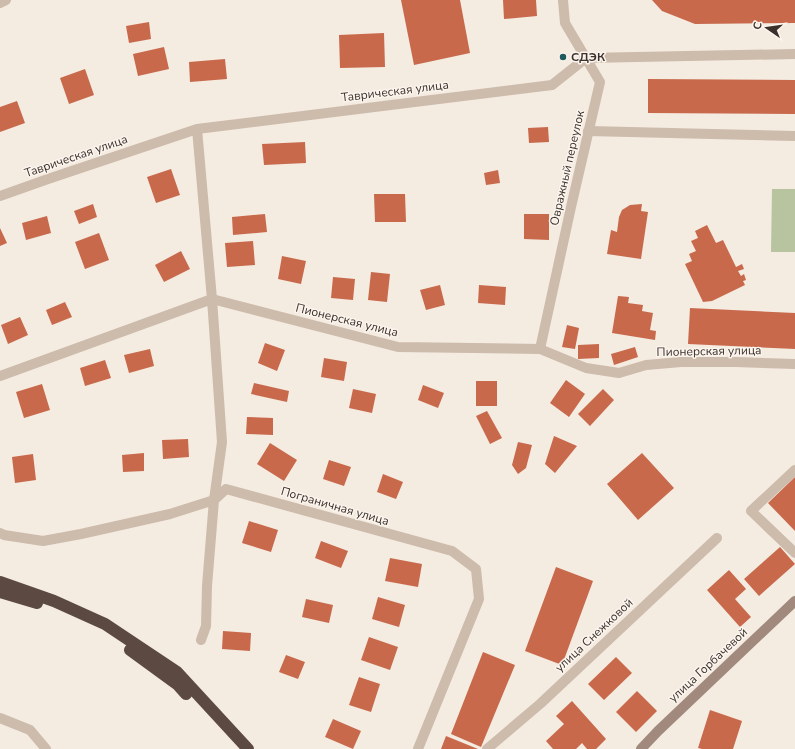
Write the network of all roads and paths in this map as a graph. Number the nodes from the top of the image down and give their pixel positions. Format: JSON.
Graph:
{"nodes":[{"id":1,"x":6,"y":0,"type":"edge"},
{"id":2,"x":563,"y":0,"type":"edge"},
{"id":3,"x":0,"y":3,"type":"edge"},
{"id":4,"x":795,"y":54,"type":"edge"},
{"id":5,"x":586,"y":58,"type":"junction"},
{"id":6,"x":197,"y":129,"type":"junction"},
{"id":7,"x":588,"y":131,"type":"junction"},
{"id":8,"x":795,"y":136,"type":"edge"},
{"id":9,"x":0,"y":196,"type":"edge"},
{"id":10,"x":212,"y":299,"type":"junction"},
{"id":11,"x":540,"y":349,"type":"junction"},
{"id":12,"x":795,"y":364,"type":"edge"},
{"id":13,"x":0,"y":376,"type":"edge"},
{"id":14,"x":795,"y":470,"type":"edge"},
{"id":15,"x":214,"y":500,"type":"junction"},
{"id":16,"x":0,"y":533,"type":"edge"},
{"id":17,"x":717,"y":538,"type":"dead end"},
{"id":18,"x":795,"y":553,"type":"edge"},
{"id":19,"x":0,"y":582,"type":"edge"},
{"id":20,"x":0,"y":592,"type":"edge"},
{"id":21,"x":795,"y":601,"type":"edge"},
{"id":22,"x":200,"y":640,"type":"dead end"},
{"id":23,"x":0,"y":718,"type":"edge"},
{"id":24,"x":0,"y":722,"type":"edge"},
{"id":25,"x":30,"y":730,"type":"junction"},
{"id":26,"x":46,"y":749,"type":"edge"},
{"id":27,"x":237,"y":749,"type":"edge"},
{"id":28,"x":248,"y":749,"type":"edge"},
{"id":29,"x":418,"y":749,"type":"edge"},
{"id":30,"x":487,"y":749,"type":"edge"},
{"id":31,"x":641,"y":749,"type":"edge"}],
"edges":[{"from":1,"to":3,"type":"street"},
{"from":2,"to":5,"type":"street","name":"Овражный переулок"},
{"from":4,"to":5,"type":"street"},
{"from":5,"to":6,"type":"street","name":"Таврическая улица"},
{"from":5,"to":7,"type":"street","name":"Овражный переулок"},
{"from":6,"to":9,"type":"street","name":"Таврическая улица"},
{"from":6,"to":10,"type":"street"},
{"from":7,"to":8,"type":"street"},
{"from":7,"to":11,"type":"street","name":"Овражный переулок"},
{"from":10,"to":11,"type":"street","name":"Пионерская улица"},
{"from":10,"to":13,"type":"street"},
{"from":10,"to":15,"type":"street"},
{"from":11,"to":12,"type":"street","name":"Пионерская улица"},
{"from":14,"to":18,"type":"street"},
{"from":15,"to":16,"type":"street","name":"Пограничная улица"},
{"from":15,"to":22,"type":"street"},
{"from":15,"to":29,"type":"street","name":"Пограничная улица"},
{"from":17,"to":30,"type":"street","name":"улица Снежковой"},
{"from":19,"to":28,"type":"highway"},
{"from":20,"to":27,"type":"highway"},
{"from":21,"to":31,"type":"main road","name":"улица Горбачевой"},
{"from":23,"to":25,"type":"street"},
{"from":24,"to":25,"type":"street"},
{"from":25,"to":26,"type":"street"}]}
